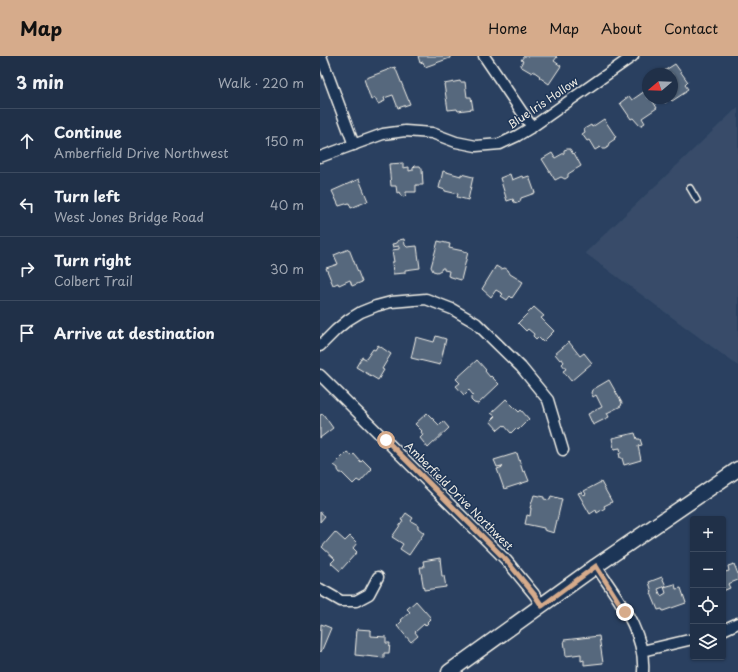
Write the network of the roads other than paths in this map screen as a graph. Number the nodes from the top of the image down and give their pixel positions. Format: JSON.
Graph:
{"nodes":[{"id":1,"x":321,"y":56,"type":"edge"},
{"id":2,"x":484,"y":56,"type":"edge"},
{"id":3,"x":632,"y":56,"type":"edge"},
{"id":4,"x":532,"y":127,"type":"junction"},
{"id":5,"x":354,"y":145,"type":"junction"},
{"id":6,"x":320,"y":158,"type":"edge"},
{"id":7,"x":690,"y":188,"type":"dead end"},
{"id":8,"x":698,"y":200,"type":"dead end"},
{"id":9,"x":320,"y":346,"type":"edge"},
{"id":10,"x":320,"y":375,"type":"edge"},
{"id":11,"x":563,"y":450,"type":"dead end"},
{"id":12,"x":738,"y":469,"type":"edge"},
{"id":13,"x":596,"y":566,"type":"junction"},
{"id":14,"x":378,"y":577,"type":"dead end"},
{"id":15,"x":320,"y":589,"type":"edge"},
{"id":16,"x":542,"y":606,"type":"junction"},
{"id":17,"x":738,"y":623,"type":"edge"},
{"id":18,"x":726,"y":629,"type":"edge"},
{"id":19,"x":690,"y":640,"type":"edge"},
{"id":20,"x":642,"y":651,"type":"junction"},
{"id":21,"x":449,"y":672,"type":"edge"},
{"id":22,"x":643,"y":672,"type":"edge"}],
"edges":[{"from":1,"to":5,"type":"street"},
{"from":2,"to":4,"type":"street"},
{"from":3,"to":4,"type":"street","name":"Blue Iris Hollow"},
{"from":4,"to":5,"type":"street","name":"Blue Iris Hollow"},
{"from":5,"to":6,"type":"street","name":"Blue Iris Hollow"},
{"from":7,"to":8,"type":"lane"},
{"from":9,"to":11,"type":"street"},
{"from":10,"to":16,"type":"street","name":"Amberfield Drive Northwest"},
{"from":12,"to":13,"type":"street"},
{"from":13,"to":16,"type":"street"},
{"from":13,"to":20,"type":"street"},
{"from":14,"to":15,"type":"street"},
{"from":16,"to":21,"type":"street"},
{"from":17,"to":18,"type":"street"},
{"from":19,"to":20,"type":"street"},
{"from":20,"to":22,"type":"street"}]}
